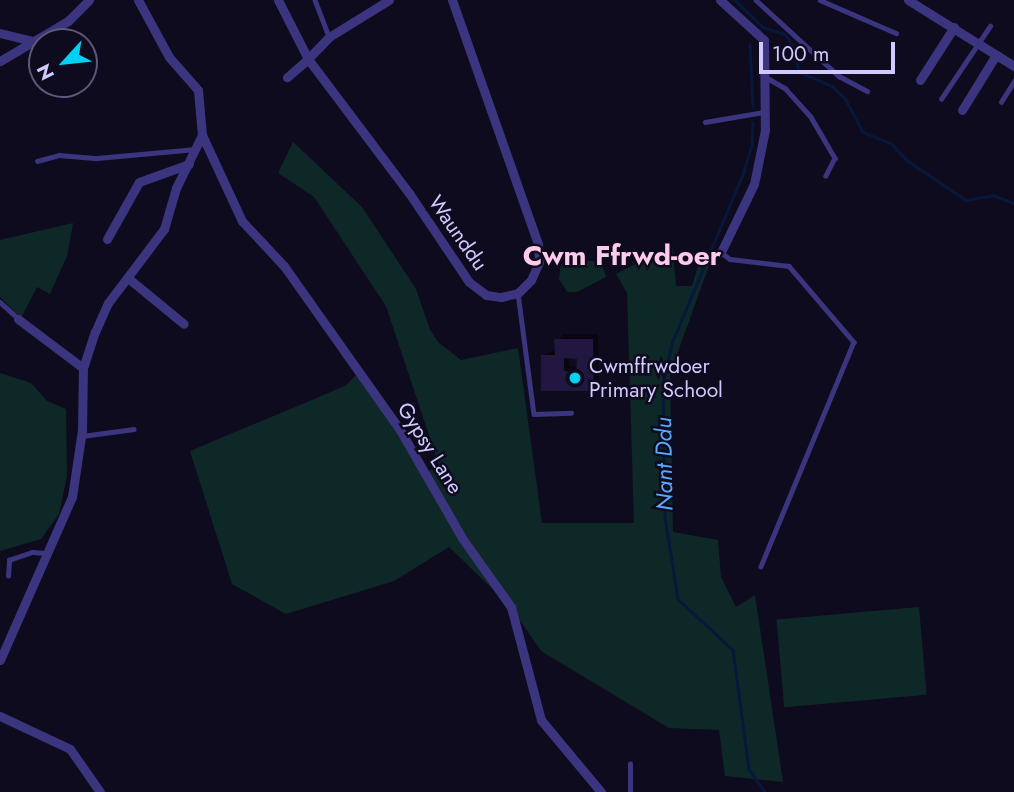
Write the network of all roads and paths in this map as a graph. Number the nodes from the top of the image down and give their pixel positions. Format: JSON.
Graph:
{"nodes":[{"id":1,"x":89,"y":0,"type":"edge"},
{"id":2,"x":138,"y":0,"type":"edge"},
{"id":3,"x":278,"y":0,"type":"edge"},
{"id":4,"x":315,"y":0,"type":"edge"},
{"id":5,"x":389,"y":0,"type":"edge"},
{"id":6,"x":452,"y":0,"type":"edge"},
{"id":7,"x":720,"y":0,"type":"edge"},
{"id":8,"x":756,"y":0,"type":"edge"},
{"id":9,"x":820,"y":0,"type":"edge"},
{"id":10,"x":908,"y":0,"type":"edge"},
{"id":11,"x":954,"y":26,"type":"junction"},
{"id":12,"x":990,"y":26,"type":"dead end"},
{"id":13,"x":56,"y":28,"type":"edge"},
{"id":14,"x":0,"y":33,"type":"edge"},
{"id":15,"x":896,"y":33,"type":"dead end"},
{"id":16,"x":329,"y":37,"type":"junction"},
{"id":17,"x":28,"y":40,"type":"edge"},
{"id":18,"x":978,"y":43,"type":"junction"},
{"id":19,"x":28,"y":44,"type":"edge"},
{"id":20,"x":996,"y":55,"type":"junction"},
{"id":21,"x":308,"y":59,"type":"junction"},
{"id":22,"x":0,"y":61,"type":"edge"},
{"id":23,"x":1014,"y":66,"type":"edge"},
{"id":24,"x":764,"y":75,"type":"junction"},
{"id":25,"x":287,"y":77,"type":"dead end"},
{"id":26,"x":920,"y":80,"type":"dead end"},
{"id":27,"x":1014,"y":81,"type":"edge"},
{"id":28,"x":867,"y":91,"type":"dead end"},
{"id":29,"x":941,"y":99,"type":"dead end"},
{"id":30,"x":1001,"y":102,"type":"dead end"},
{"id":31,"x":962,"y":110,"type":"dead end"},
{"id":32,"x":764,"y":112,"type":"junction"},
{"id":33,"x":705,"y":122,"type":"dead end"},
{"id":34,"x":201,"y":131,"type":"junction"},
{"id":35,"x":197,"y":149,"type":"junction"},
{"id":36,"x":37,"y":161,"type":"dead end"},
{"id":37,"x":189,"y":164,"type":"junction"},
{"id":38,"x":826,"y":176,"type":"dead end"},
{"id":39,"x":107,"y":239,"type":"dead end"},
{"id":40,"x":721,"y":252,"type":"joint"},
{"id":41,"x":128,"y":278,"type":"junction"},
{"id":42,"x":518,"y":293,"type":"junction"},
{"id":43,"x":0,"y":302,"type":"edge"},
{"id":44,"x":19,"y":319,"type":"joint"},
{"id":45,"x":184,"y":324,"type":"dead end"},
{"id":46,"x":83,"y":368,"type":"junction"},
{"id":47,"x":571,"y":413,"type":"dead end"},
{"id":48,"x":134,"y":429,"type":"dead end"},
{"id":49,"x":82,"y":436,"type":"junction"},
{"id":50,"x":48,"y":553,"type":"junction"},
{"id":51,"x":761,"y":566,"type":"dead end"},
{"id":52,"x":8,"y":576,"type":"dead end"},
{"id":53,"x":0,"y":660,"type":"edge"},
{"id":54,"x":0,"y":716,"type":"edge"},
{"id":55,"x":630,"y":764,"type":"dead end"},
{"id":56,"x":100,"y":792,"type":"edge"},
{"id":57,"x":601,"y":792,"type":"edge"},
{"id":58,"x":630,"y":792,"type":"edge"}],
"edges":[{"from":1,"to":13,"type":"street"},
{"from":2,"to":34,"type":"street"},
{"from":3,"to":21,"type":"street","name":"Waunddu"},
{"from":4,"to":16,"type":"lane"},
{"from":5,"to":16,"type":"street"},
{"from":6,"to":42,"type":"street"},
{"from":7,"to":24,"type":"street"},
{"from":8,"to":28,"type":"lane"},
{"from":9,"to":15,"type":"lane"},
{"from":10,"to":11,"type":"street"},
{"from":11,"to":18,"type":"street"},
{"from":11,"to":26,"type":"street"},
{"from":12,"to":18,"type":"lane"},
{"from":14,"to":17,"type":"street"},
{"from":16,"to":21,"type":"street"},
{"from":18,"to":20,"type":"street"},
{"from":18,"to":29,"type":"lane"},
{"from":19,"to":22,"type":"street"},
{"from":20,"to":23,"type":"street"},
{"from":20,"to":31,"type":"street"},
{"from":21,"to":25,"type":"street"},
{"from":21,"to":42,"type":"street","name":"Waunddu"},
{"from":24,"to":32,"type":"street"},
{"from":24,"to":38,"type":"lane"},
{"from":27,"to":30,"type":"lane"},
{"from":32,"to":33,"type":"lane"},
{"from":32,"to":40,"type":"street"},
{"from":34,"to":35,"type":"street"},
{"from":34,"to":57,"type":"street","name":"Gypsy Lane"},
{"from":35,"to":36,"type":"lane"},
{"from":35,"to":37,"type":"street"},
{"from":37,"to":39,"type":"street"},
{"from":37,"to":41,"type":"street"},
{"from":40,"to":51,"type":"lane"},
{"from":41,"to":45,"type":"street"},
{"from":41,"to":46,"type":"street"},
{"from":42,"to":47,"type":"lane"},
{"from":43,"to":44,"type":"lane"},
{"from":44,"to":46,"type":"street"},
{"from":46,"to":49,"type":"street"},
{"from":48,"to":49,"type":"lane"},
{"from":49,"to":50,"type":"street"},
{"from":50,"to":52,"type":"lane"},
{"from":50,"to":53,"type":"street"},
{"from":54,"to":56,"type":"street"},
{"from":55,"to":58,"type":"lane"}]}
